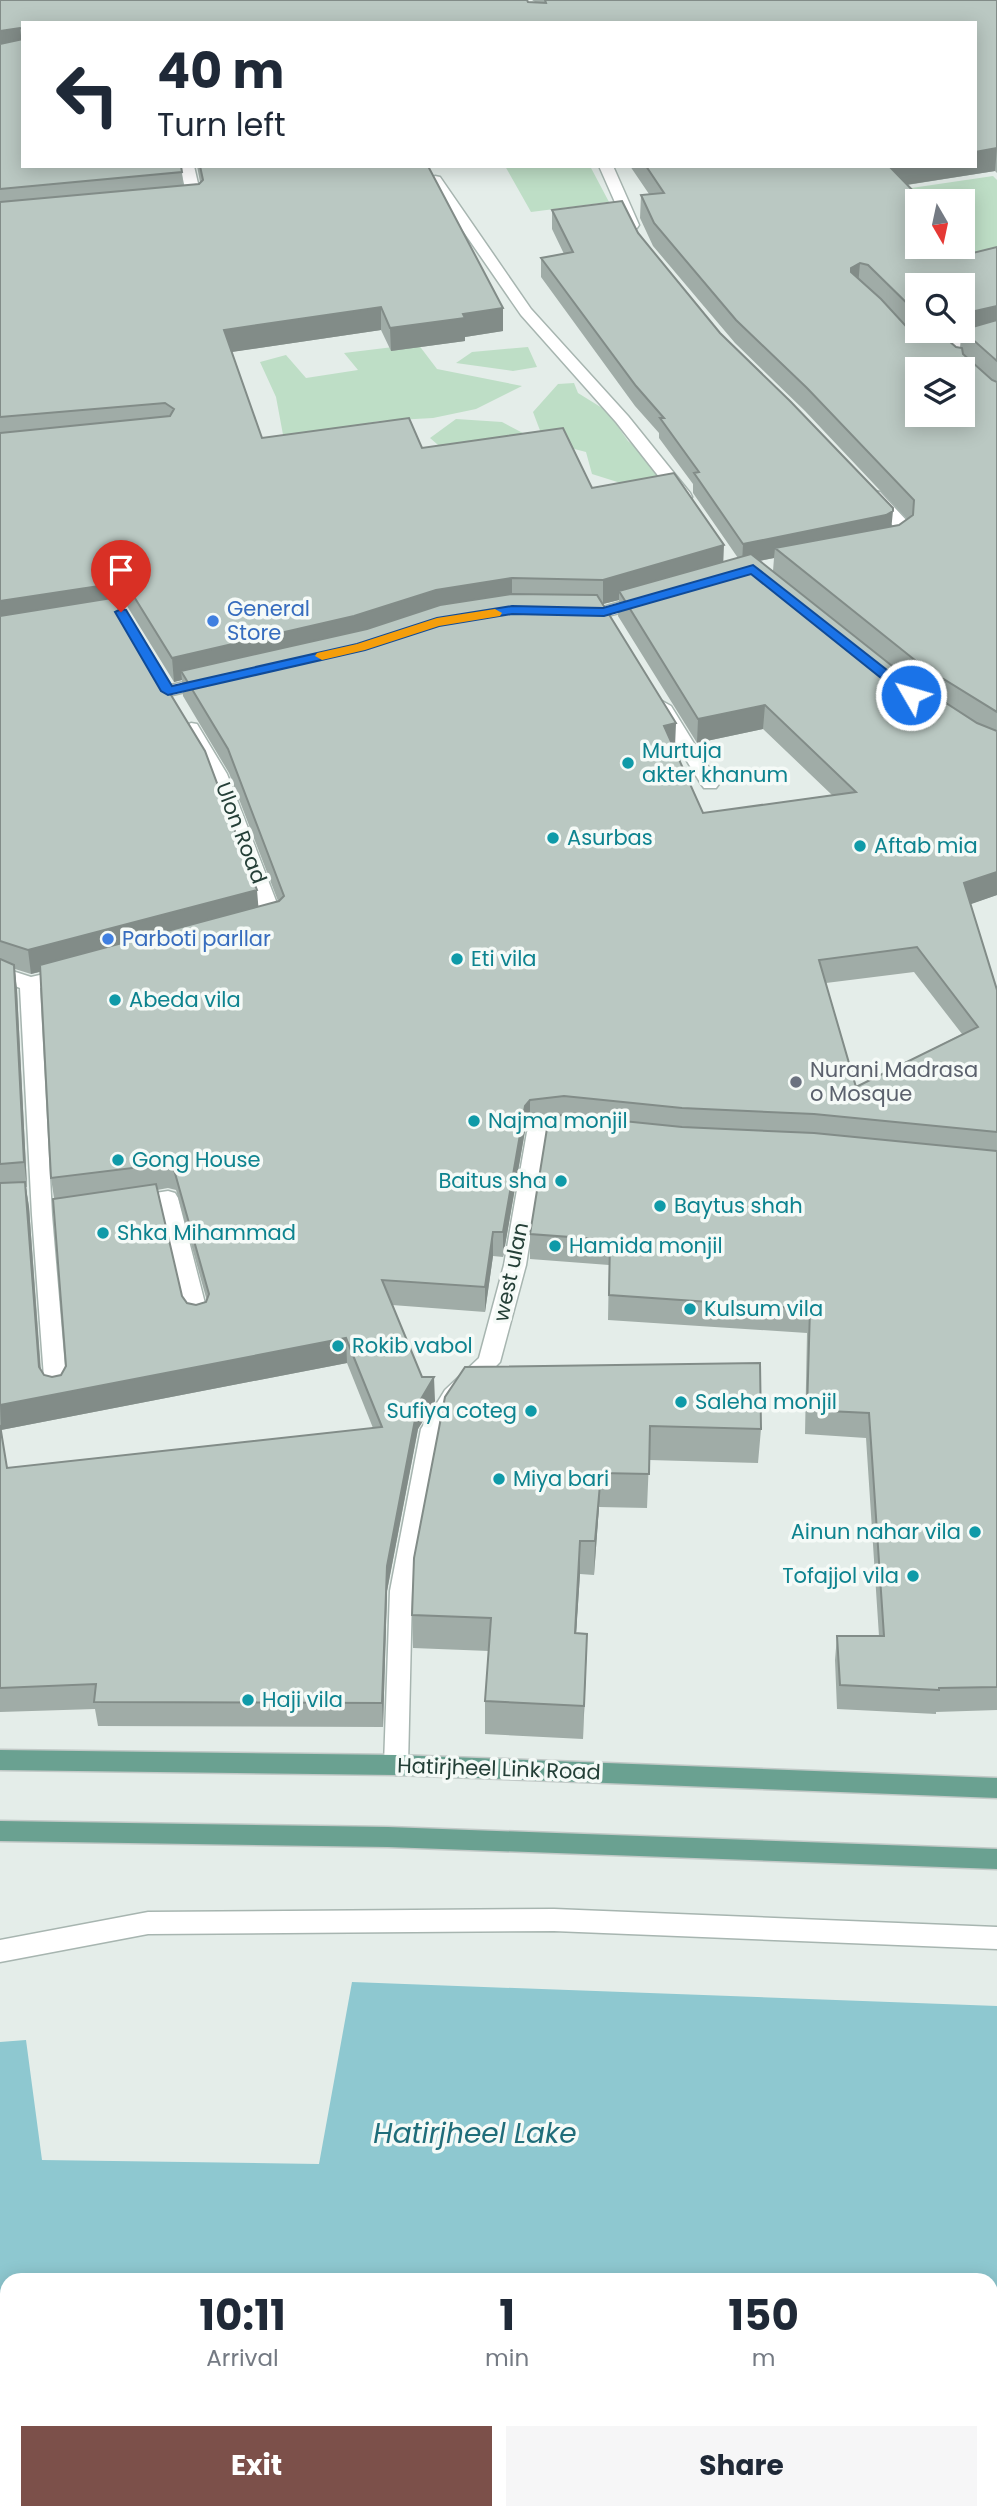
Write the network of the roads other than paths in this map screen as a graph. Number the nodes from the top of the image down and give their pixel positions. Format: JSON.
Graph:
{"nodes":[{"id":1,"x":187,"y":168,"type":"edge"},
{"id":2,"x":607,"y":168,"type":"edge"},
{"id":3,"x":435,"y":180,"type":"edge"},
{"id":4,"x":167,"y":204,"type":"edge"},
{"id":5,"x":638,"y":236,"type":"edge"},
{"id":6,"x":997,"y":335,"type":"edge"},
{"id":7,"x":946,"y":357,"type":"edge"},
{"id":8,"x":864,"y":486,"type":"edge"},
{"id":9,"x":694,"y":510,"type":"edge"},
{"id":10,"x":865,"y":547,"type":"edge"},
{"id":11,"x":657,"y":597,"type":"edge"},
{"id":12,"x":564,"y":611,"type":"edge"},
{"id":13,"x":232,"y":676,"type":"edge"},
{"id":14,"x":653,"y":692,"type":"edge"},
{"id":15,"x":710,"y":784,"type":"dead end"},
{"id":16,"x":248,"y":926,"type":"edge"},
{"id":17,"x":82,"y":971,"type":"edge"},
{"id":18,"x":0,"y":973,"type":"edge"},
{"id":19,"x":30,"y":984,"type":"junction"},
{"id":20,"x":590,"y":1133,"type":"edge"},
{"id":21,"x":37,"y":1202,"type":"junction"},
{"id":22,"x":105,"y":1206,"type":"edge"},
{"id":23,"x":67,"y":1212,"type":"edge"},
{"id":24,"x":198,"y":1319,"type":"edge"},
{"id":25,"x":56,"y":1391,"type":"edge"},
{"id":26,"x":0,"y":1760,"type":"edge"},
{"id":27,"x":396,"y":1765,"type":"junction"},
{"id":28,"x":997,"y":1788,"type":"edge"},
{"id":29,"x":0,"y":1830,"type":"edge"},
{"id":30,"x":997,"y":1859,"type":"edge"},
{"id":31,"x":997,"y":1938,"type":"edge"},
{"id":32,"x":0,"y":1951,"type":"edge"}],
"edges":[{"from":1,"to":4,"type":"street"},
{"from":2,"to":5,"type":"street"},
{"from":3,"to":9,"type":"street"},
{"from":6,"to":7,"type":"street"},
{"from":8,"to":10,"type":"street"},
{"from":11,"to":12,"type":"street"},
{"from":13,"to":16,"type":"street","name":"Ulon Road"},
{"from":14,"to":15,"type":"street"},
{"from":17,"to":19,"type":"street"},
{"from":18,"to":19,"type":"street"},
{"from":19,"to":21,"type":"street"},
{"from":20,"to":27,"type":"street","name":"west ulan"},
{"from":21,"to":23,"type":"street"},
{"from":21,"to":25,"type":"street"},
{"from":22,"to":24,"type":"street"},
{"from":26,"to":27,"type":"main road","name":"Hatirjheel Link Road"},
{"from":27,"to":28,"type":"main road","name":"Hatirjheel Link Road"},
{"from":29,"to":30,"type":"main road"},
{"from":31,"to":32,"type":"street"}]}
